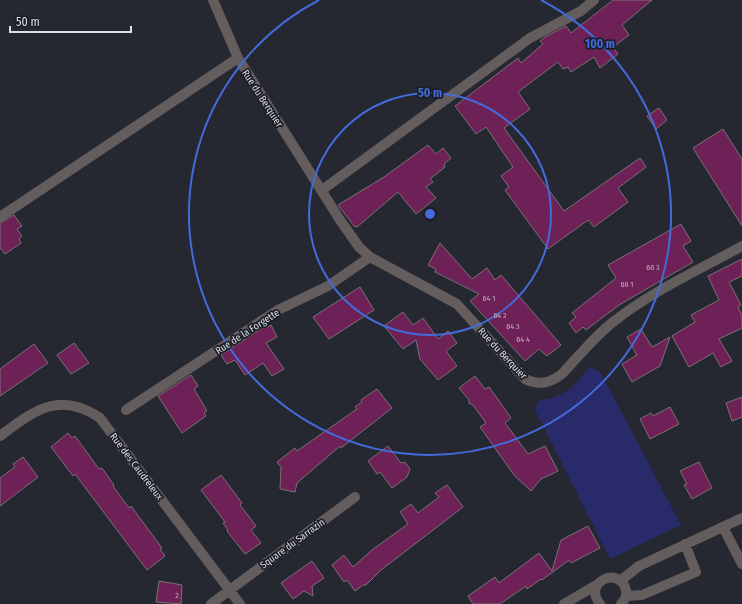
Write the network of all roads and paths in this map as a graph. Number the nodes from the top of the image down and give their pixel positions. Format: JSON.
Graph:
{"nodes":[{"id":1,"x":213,"y":0,"type":"edge"},
{"id":2,"x":594,"y":0,"type":"edge"},
{"id":3,"x":238,"y":58,"type":"junction"},
{"id":4,"x":322,"y":190,"type":"junction"},
{"id":5,"x":0,"y":217,"type":"edge"},
{"id":6,"x":742,"y":246,"type":"edge"},
{"id":7,"x":370,"y":257,"type":"junction"},
{"id":8,"x":126,"y":410,"type":"dead end"},
{"id":9,"x":0,"y":436,"type":"edge"},
{"id":10,"x":355,"y":497,"type":"dead end"},
{"id":11,"x":742,"y":518,"type":"edge"},
{"id":12,"x":723,"y":527,"type":"junction"},
{"id":13,"x":685,"y":544,"type":"junction"},
{"id":14,"x":742,"y":564,"type":"edge"},
{"id":15,"x":620,"y":581,"type":"junction"},
{"id":16,"x":598,"y":584,"type":"junction"},
{"id":17,"x":229,"y":589,"type":"junction"},
{"id":18,"x":624,"y":600,"type":"edge"},
{"id":19,"x":210,"y":604,"type":"edge"},
{"id":20,"x":240,"y":604,"type":"edge"},
{"id":21,"x":564,"y":604,"type":"edge"},
{"id":22,"x":600,"y":604,"type":"edge"}],
"edges":[{"from":1,"to":3,"type":"street","name":"Rue du Berquier"},
{"from":2,"to":4,"type":"street"},
{"from":3,"to":4,"type":"street","name":"Rue du Berquier"},
{"from":3,"to":5,"type":"street"},
{"from":4,"to":7,"type":"street","name":"Rue du Berquier"},
{"from":6,"to":7,"type":"street","name":"Rue du Berquier"},
{"from":7,"to":8,"type":"street","name":"Rue de la Forgette"},
{"from":9,"to":17,"type":"street","name":"Rue des Caudreleux"},
{"from":10,"to":17,"type":"street","name":"Square du Sarrazin"},
{"from":11,"to":12,"type":"street"},
{"from":12,"to":13,"type":"street"},
{"from":12,"to":14,"type":"street"},
{"from":13,"to":15,"type":"street"},
{"from":13,"to":18,"type":"street"},
{"from":15,"to":16,"type":"street"},
{"from":15,"to":18,"type":"street"},
{"from":16,"to":21,"type":"street"},
{"from":16,"to":22,"type":"street"},
{"from":17,"to":19,"type":"street","name":"Square du Sarrazin"},
{"from":17,"to":20,"type":"street","name":"Rue des Caudreleux"}]}
